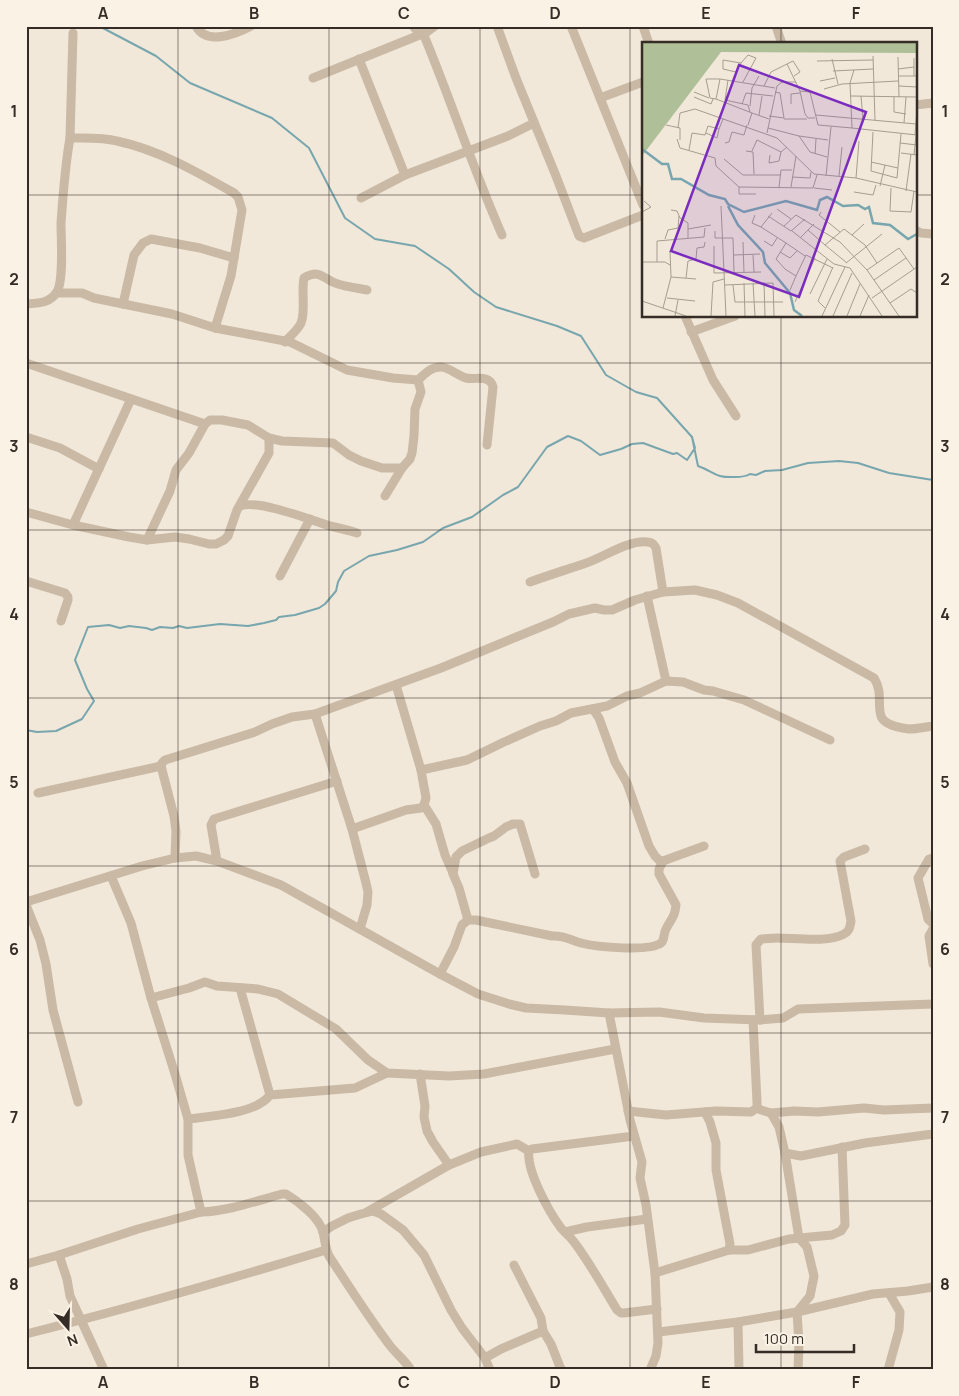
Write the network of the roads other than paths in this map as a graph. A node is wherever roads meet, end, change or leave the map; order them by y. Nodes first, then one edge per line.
1 (196, 26) edge
2 (251, 26) edge
3 (413, 26) edge
4 (435, 26) edge
5 (497, 26) edge
6 (571, 26) edge
7 (644, 26) edge
8 (776, 26) edge
9 (73, 33) dead end
10 (422, 34) junction
11 (648, 42) edge
12 (781, 42) edge
13 (359, 59) junction
14 (312, 78) dead end
15 (642, 82) edge
16 (600, 98) junction
17 (933, 103) edge
18 (916, 105) edge
19 (534, 123) junction
20 (70, 138) junction
21 (468, 151) junction
22 (404, 175) junction
23 (361, 198) dead end
24 (642, 203) edge
25 (642, 215) edge
26 (916, 231) edge
27 (933, 234) edge
28 (502, 236) dead end
29 (234, 258) junction
30 (367, 290) dead end
31 (56, 293) junction
32 (26, 304) edge
33 (123, 304) junction
34 (685, 318) edge
35 (730, 318) edge
36 (215, 328) junction
37 (691, 332) junction
38 (285, 342) junction
39 (26, 362) edge
40 (418, 380) junction
41 (132, 399) junction
42 (736, 416) dead end
43 (205, 424) junction
44 (26, 438) edge
45 (269, 438) junction
46 (487, 446) dead end
47 (402, 468) junction
48 (99, 469) junction
49 (384, 496) dead end
50 (240, 506) junction
51 (26, 512) edge
52 (310, 518) junction
53 (72, 524) junction
54 (357, 533) dead end
55 (146, 540) junction
56 (280, 576) dead end
57 (26, 582) edge
58 (530, 582) dead end
59 (663, 592) junction
60 (647, 596) junction
61 (61, 621) dead end
62 (666, 681) junction
63 (396, 685) junction
64 (593, 709) junction
65 (315, 714) junction
66 (933, 726) edge
67 (830, 740) dead end
68 (161, 766) junction
69 (421, 770) junction
70 (337, 781) junction
71 (38, 793) dead end
72 (424, 804) junction
73 (352, 829) junction
74 (704, 846) dead end
75 (865, 849) dead end
76 (175, 858) junction
77 (933, 858) edge
78 (217, 861) junction
79 (663, 861) junction
80 (453, 874) junction
81 (535, 874) dead end
82 (111, 876) junction
83 (26, 903) edge
84 (468, 920) junction
85 (933, 924) edge
86 (360, 929) junction
87 (933, 929) edge
88 (933, 964) edge
89 (440, 974) junction
90 (240, 988) junction
91 (151, 998) junction
92 (932, 1003) edge
93 (609, 1013) junction
94 (756, 1020) junction
95 (615, 1049) junction
96 (387, 1073) junction
97 (420, 1074) junction
98 (270, 1095) junction
99 (78, 1102) dead end
100 (757, 1108) junction
101 (933, 1108) edge
102 (628, 1111) junction
103 (705, 1112) junction
104 (772, 1113) junction
105 (188, 1119) junction
106 (933, 1134) edge
107 (634, 1136) junction
108 (842, 1147) junction
109 (529, 1151) junction
110 (785, 1153) junction
111 (449, 1165) junction
112 (201, 1212) junction
113 (367, 1212) junction
114 (647, 1219) junction
115 (323, 1232) junction
116 (565, 1232) junction
117 (798, 1238) junction
118 (326, 1250) junction
119 (729, 1250) junction
120 (59, 1255) junction
121 (26, 1264) edge
122 (514, 1265) dead end
123 (655, 1273) junction
124 (933, 1287) edge
125 (889, 1293) junction
126 (657, 1309) junction
127 (797, 1312) junction
128 (81, 1321) junction
129 (738, 1322) junction
130 (543, 1331) junction
131 (659, 1332) junction
132 (26, 1334) edge
133 (485, 1358) junction
134 (104, 1370) edge
135 (411, 1370) edge
136 (490, 1370) edge
137 (562, 1370) edge
138 (650, 1370) edge
139 (739, 1370) edge
140 (798, 1370) edge
141 (888, 1370) edge

1 - 2 street
3 - 10 street
4 - 10 street
5 - 19 street
6 - 16 street
7 - 11 street
8 - 12 street
9 - 20 street
10 - 13 street
10 - 21 street
13 - 14 street
13 - 22 street
15 - 16 street
16 - 24 street
17 - 18 street
19 - 21 street
19 - 25 street
20 - 29 street
20 - 31 street
21 - 22 street
21 - 28 street
22 - 23 street
26 - 27 street
29 - 33 street
29 - 36 street
30 - 38 street
31 - 32 street
31 - 33 street
33 - 36 street
34 - 37 street
35 - 37 street
36 - 38 street
37 - 42 street
38 - 40 street
39 - 41 street
40 - 46 street
40 - 47 street
41 - 43 street
41 - 48 street
43 - 45 street
43 - 55 street
44 - 48 street
45 - 47 street
45 - 50 street
47 - 49 street
48 - 53 street
50 - 52 street
50 - 55 street
51 - 53 street
52 - 54 street
52 - 56 street
53 - 55 street
57 - 61 street
58 - 59 street
59 - 60 street
59 - 66 street
60 - 62 street
60 - 63 street
62 - 64 street
62 - 67 street
63 - 65 street
63 - 69 street
64 - 69 street
64 - 79 street
65 - 68 street
65 - 70 street
68 - 71 street
68 - 76 street
69 - 72 street
70 - 73 street
70 - 78 street
72 - 73 street
72 - 80 street
73 - 86 street
74 - 79 street
75 - 94 street
76 - 78 street
76 - 82 street
77 - 85 street
78 - 86 street
79 - 84 street
80 - 81 street
80 - 84 street
82 - 83 street
82 - 91 street
83 - 99 street
84 - 89 street
86 - 89 street
87 - 88 street
89 - 93 street
90 - 91 street
90 - 96 street
90 - 98 street
91 - 105 street
92 - 94 street
93 - 94 street
93 - 95 street
94 - 100 street
95 - 97 street
95 - 102 street
96 - 97 street
96 - 98 street
97 - 111 street
98 - 105 street
100 - 103 street
100 - 104 street
101 - 104 street
102 - 103 street
102 - 107 street
103 - 119 street
104 - 110 street
105 - 112 street
106 - 108 street
107 - 109 street
107 - 114 street
108 - 110 street
108 - 117 street
109 - 111 street
109 - 116 street
110 - 117 street
111 - 113 street
112 - 115 street
112 - 120 street
113 - 115 street
113 - 133 street
114 - 116 street
114 - 123 street
115 - 118 street
116 - 126 street
117 - 119 street
117 - 127 street
118 - 128 street
118 - 135 street
119 - 123 street
120 - 121 street
120 - 128 street
122 - 130 street
123 - 126 street
124 - 125 street
125 - 127 street
125 - 141 street
126 - 131 street
127 - 129 street
127 - 140 street
128 - 132 street
128 - 134 street
129 - 131 street
129 - 139 street
130 - 133 street
130 - 137 street
131 - 138 street
133 - 136 street

